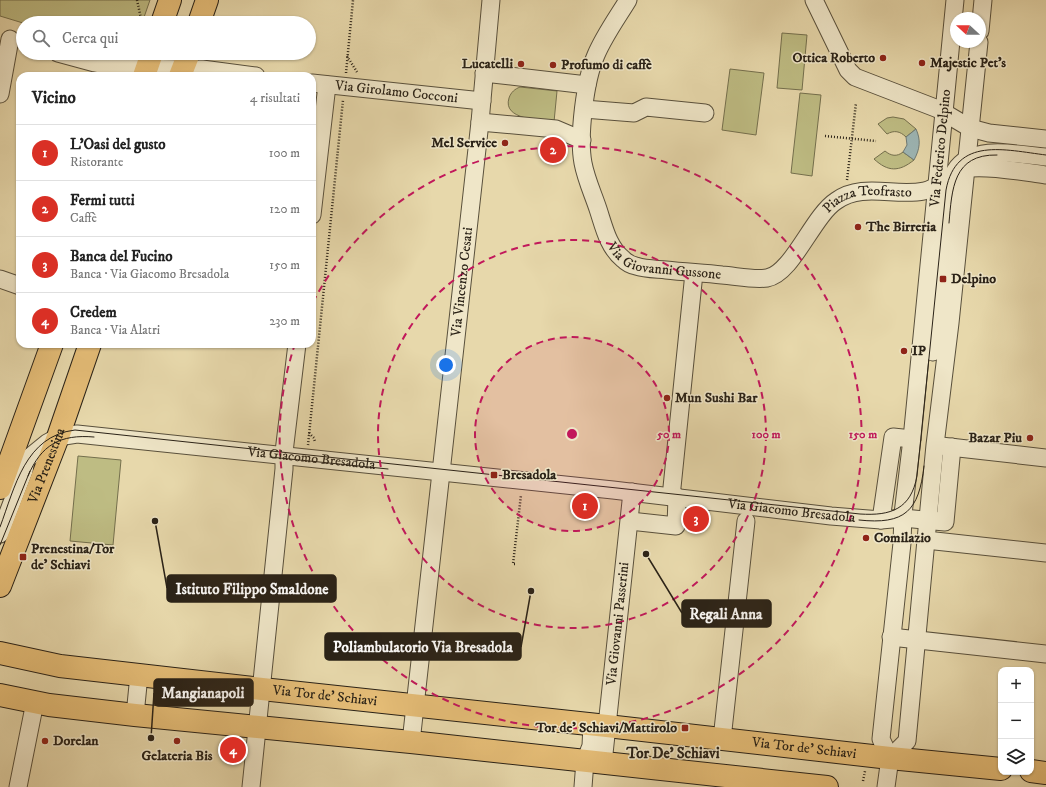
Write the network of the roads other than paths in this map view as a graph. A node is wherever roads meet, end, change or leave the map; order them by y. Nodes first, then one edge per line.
1 (170, 0) edge
2 (207, 0) edge
3 (491, 0) edge
4 (628, 0) edge
5 (814, 0) edge
6 (955, 0) edge
7 (983, 0) edge
8 (982, 12) edge
9 (164, 16) edge
10 (201, 16) edge
11 (11, 39) edge
12 (978, 48) edge
13 (85, 60) edge
14 (148, 66) edge
15 (184, 66) edge
16 (227, 72) edge
17 (484, 73) junction
18 (320, 84) edge
19 (587, 85) junction
20 (0, 94) edge
21 (482, 101) junction
22 (584, 109) junction
23 (945, 112) junction
24 (705, 113) dead end
25 (480, 122) junction
26 (970, 128) junction
27 (1046, 139) edge
28 (582, 140) junction
29 (316, 150) edge
30 (1046, 158) edge
31 (962, 168) junction
32 (1046, 175) edge
33 (938, 185) junction
34 (809, 233) joint
35 (694, 273) junction
36 (0, 279) edge
37 (16, 285) edge
38 (51, 348) edge
39 (89, 348) edge
40 (297, 348) edge
41 (58, 438) junction
42 (923, 442) junction
43 (952, 447) junction
44 (284, 455) junction
45 (27, 458) junction
46 (1046, 458) edge
47 (441, 472) junction
48 (2, 483) edge
49 (632, 492) junction
50 (674, 497) junction
51 (903, 518) junction
52 (881, 520) junction
53 (630, 521) junction
54 (928, 521) junction
55 (746, 522) dead end
56 (0, 534) edge
57 (926, 540) junction
58 (1046, 553) edge
59 (0, 586) edge
60 (891, 637) junction
61 (917, 640) junction
62 (0, 653) edge
63 (1046, 654) edge
64 (139, 675) junction
65 (262, 689) junction
66 (0, 694) edge
67 (35, 702) junction
68 (415, 706) junction
69 (135, 715) junction
70 (600, 725) junction
71 (258, 727) junction
72 (722, 739) junction
73 (411, 742) junction
74 (890, 758) junction
75 (594, 762) junction
76 (998, 769) edge
77 (1034, 772) edge
78 (1046, 773) edge
79 (18, 787) edge
80 (251, 787) edge
81 (583, 787) edge
82 (827, 787) edge
83 (886, 787) edge

1 - 9 main road
2 - 10 main road
3 - 17 street, Via Vincenzo Cesati
4 - 19 street, Via Giovanni Gussone
5 - 23 street
6 - 23 street, Via Federico Delpino
7 - 8 street
11 - 20 street
12 - 26 street, Via Federico Delpino
13 - 14 street
14 - 15 street
15 - 16 street
17 - 19 street
17 - 21 street, Via Vincenzo Cesati
18 - 21 street, Via Girolamo Cocconi
18 - 29 street
19 - 22 street, Via Giovanni Gussone
21 - 25 street, Via Vincenzo Cesati
22 - 24 street
22 - 28 street, Via Giovanni Gussone
23 - 26 street
23 - 33 street, Via Federico Delpino
25 - 28 street
25 - 47 street, Via Vincenzo Cesati
26 - 27 street
26 - 31 street, Via Federico Delpino
28 - 35 street, Via Giovanni Gussone
30 - 31 street, Piazza Teofrasto
31 - 32 street
31 - 33 street, Piazza Teofrasto
31 - 42 street, Via Federico Delpino
33 - 34 street, Piazza Teofrasto
33 - 42 street, Via Federico Delpino
34 - 35 street, Via Giovanni Gussone
35 - 50 street
36 - 37 street
38 - 48 main road
39 - 41 main road, Via Prenestina
40 - 44 street
41 - 44 street, Via Giacomo Bresadola
41 - 45 street, Via Giacomo Bresadola
41 - 59 main road, Via Prenestina
42 - 43 street
42 - 51 street
42 - 52 street
42 - 54 street
43 - 46 street
43 - 54 street, Via Giacomo Bresadola
44 - 47 street, Via Giacomo Bresadola
44 - 65 street
45 - 48 street, Via Giacomo Bresadola
45 - 56 street
47 - 49 street, Via Giacomo Bresadola
47 - 68 street, Via Vincenzo Cesati
49 - 50 street, Via Giacomo Bresadola
49 - 53 street, Via Giovanni Passerini
50 - 52 street, Via Giacomo Bresadola
50 - 53 street
51 - 52 street, Via Giacomo Bresadola
51 - 54 street, Via Giacomo Bresadola
51 - 60 street
53 - 70 street, Via Giovanni Passerini
54 - 57 street
55 - 72 street
57 - 58 street
57 - 61 street
60 - 61 street
60 - 74 street
61 - 63 street
61 - 74 street
62 - 64 main road, Via Tor de' Schiavi
64 - 65 main road, Via Tor de' Schiavi
64 - 69 street
65 - 68 main road, Via Tor de' Schiavi
65 - 71 street
66 - 67 main road
67 - 69 main road
67 - 79 street
68 - 70 main road, Via Tor de' Schiavi
68 - 73 street
69 - 71 main road
70 - 72 main road, Via Tor de' Schiavi
70 - 75 street
71 - 73 main road
71 - 80 street
72 - 74 main road, Via Tor de' Schiavi
73 - 75 main road
74 - 76 main road, Via Tor de' Schiavi
74 - 83 street
75 - 81 street
75 - 82 main road
77 - 78 main road

